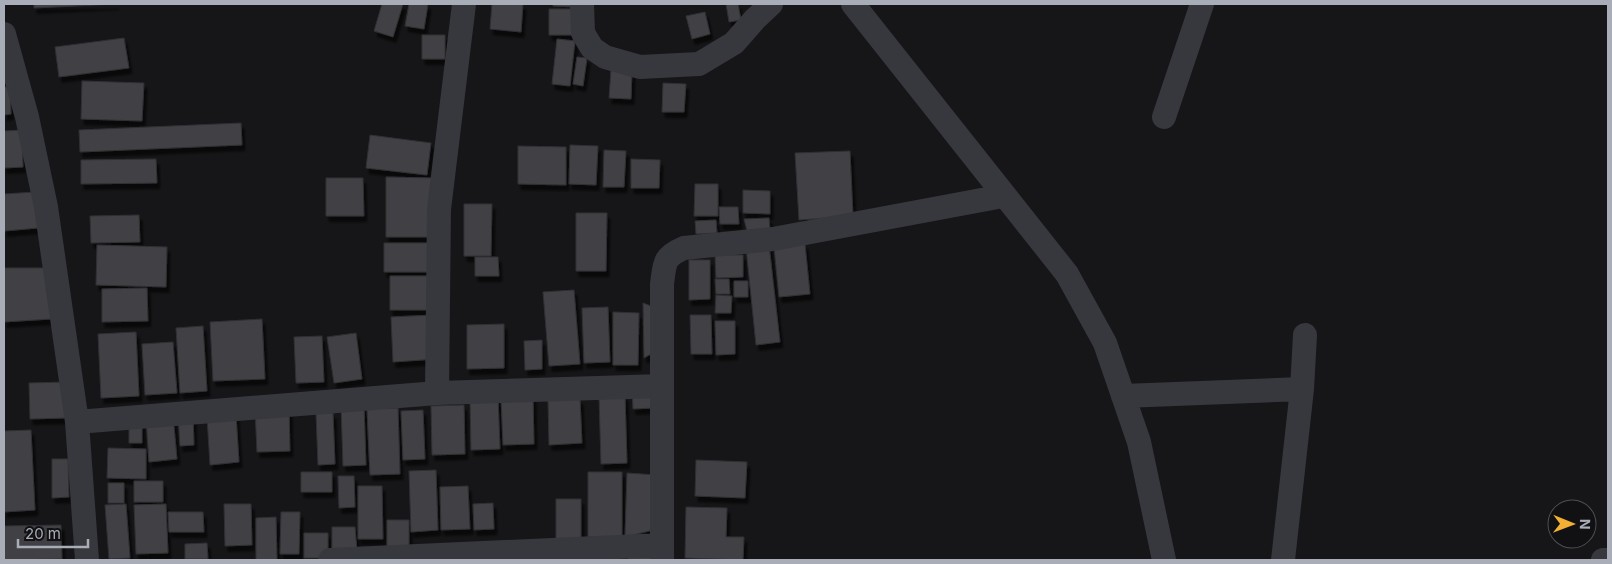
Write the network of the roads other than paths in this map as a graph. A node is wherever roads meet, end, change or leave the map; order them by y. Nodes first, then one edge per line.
1 (464, 4) edge
2 (582, 4) edge
3 (770, 4) edge
4 (853, 4) edge
5 (1202, 4) edge
6 (4, 34) edge
7 (1164, 117) dead end
8 (1003, 196) junction
9 (1304, 335) dead end
10 (662, 386) junction
11 (1302, 389) junction
12 (437, 393) junction
13 (1123, 396) junction
14 (76, 422) junction
15 (662, 552) edge
16 (87, 560) edge
17 (330, 560) edge
18 (1164, 560) edge
19 (1283, 560) edge
20 (1603, 560) edge
21 (1608, 560) edge

1 - 12 street
2 - 3 street
4 - 8 street
5 - 7 street
6 - 14 street
8 - 10 street
8 - 13 street
9 - 11 street
10 - 12 street
10 - 15 street
11 - 13 street
11 - 19 street
12 - 14 street
13 - 18 street
14 - 16 street
15 - 17 street
20 - 21 street

